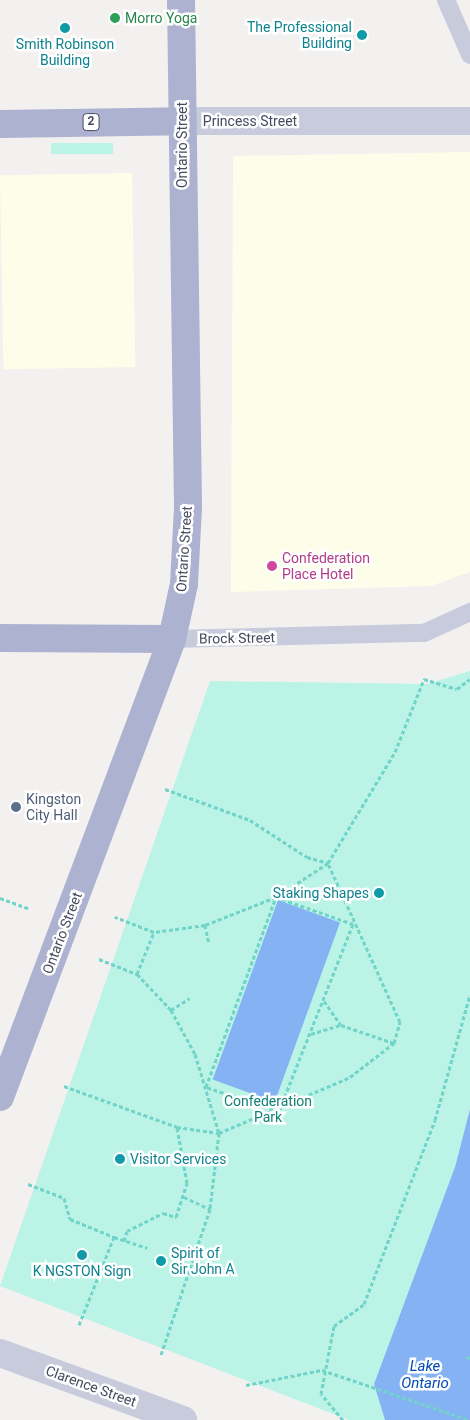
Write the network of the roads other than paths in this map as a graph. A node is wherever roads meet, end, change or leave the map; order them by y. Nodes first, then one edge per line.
1 (180, 0) edge
2 (446, 0) edge
3 (470, 55) edge
4 (182, 121) junction
5 (470, 121) edge
6 (0, 124) edge
7 (470, 612) edge
8 (0, 638) edge
9 (172, 639) junction
10 (0, 1097) edge
11 (0, 1353) edge
12 (183, 1420) edge

1 - 4 main road, Ontario Street
2 - 3 lane
4 - 5 street, Princess Street
4 - 6 main road, Princess Street / 2
4 - 9 main road, Ontario Street
7 - 9 lane, Brock Street
8 - 9 main road, Brock Street
9 - 10 main road, Ontario Street
11 - 12 street, Clarence Street

